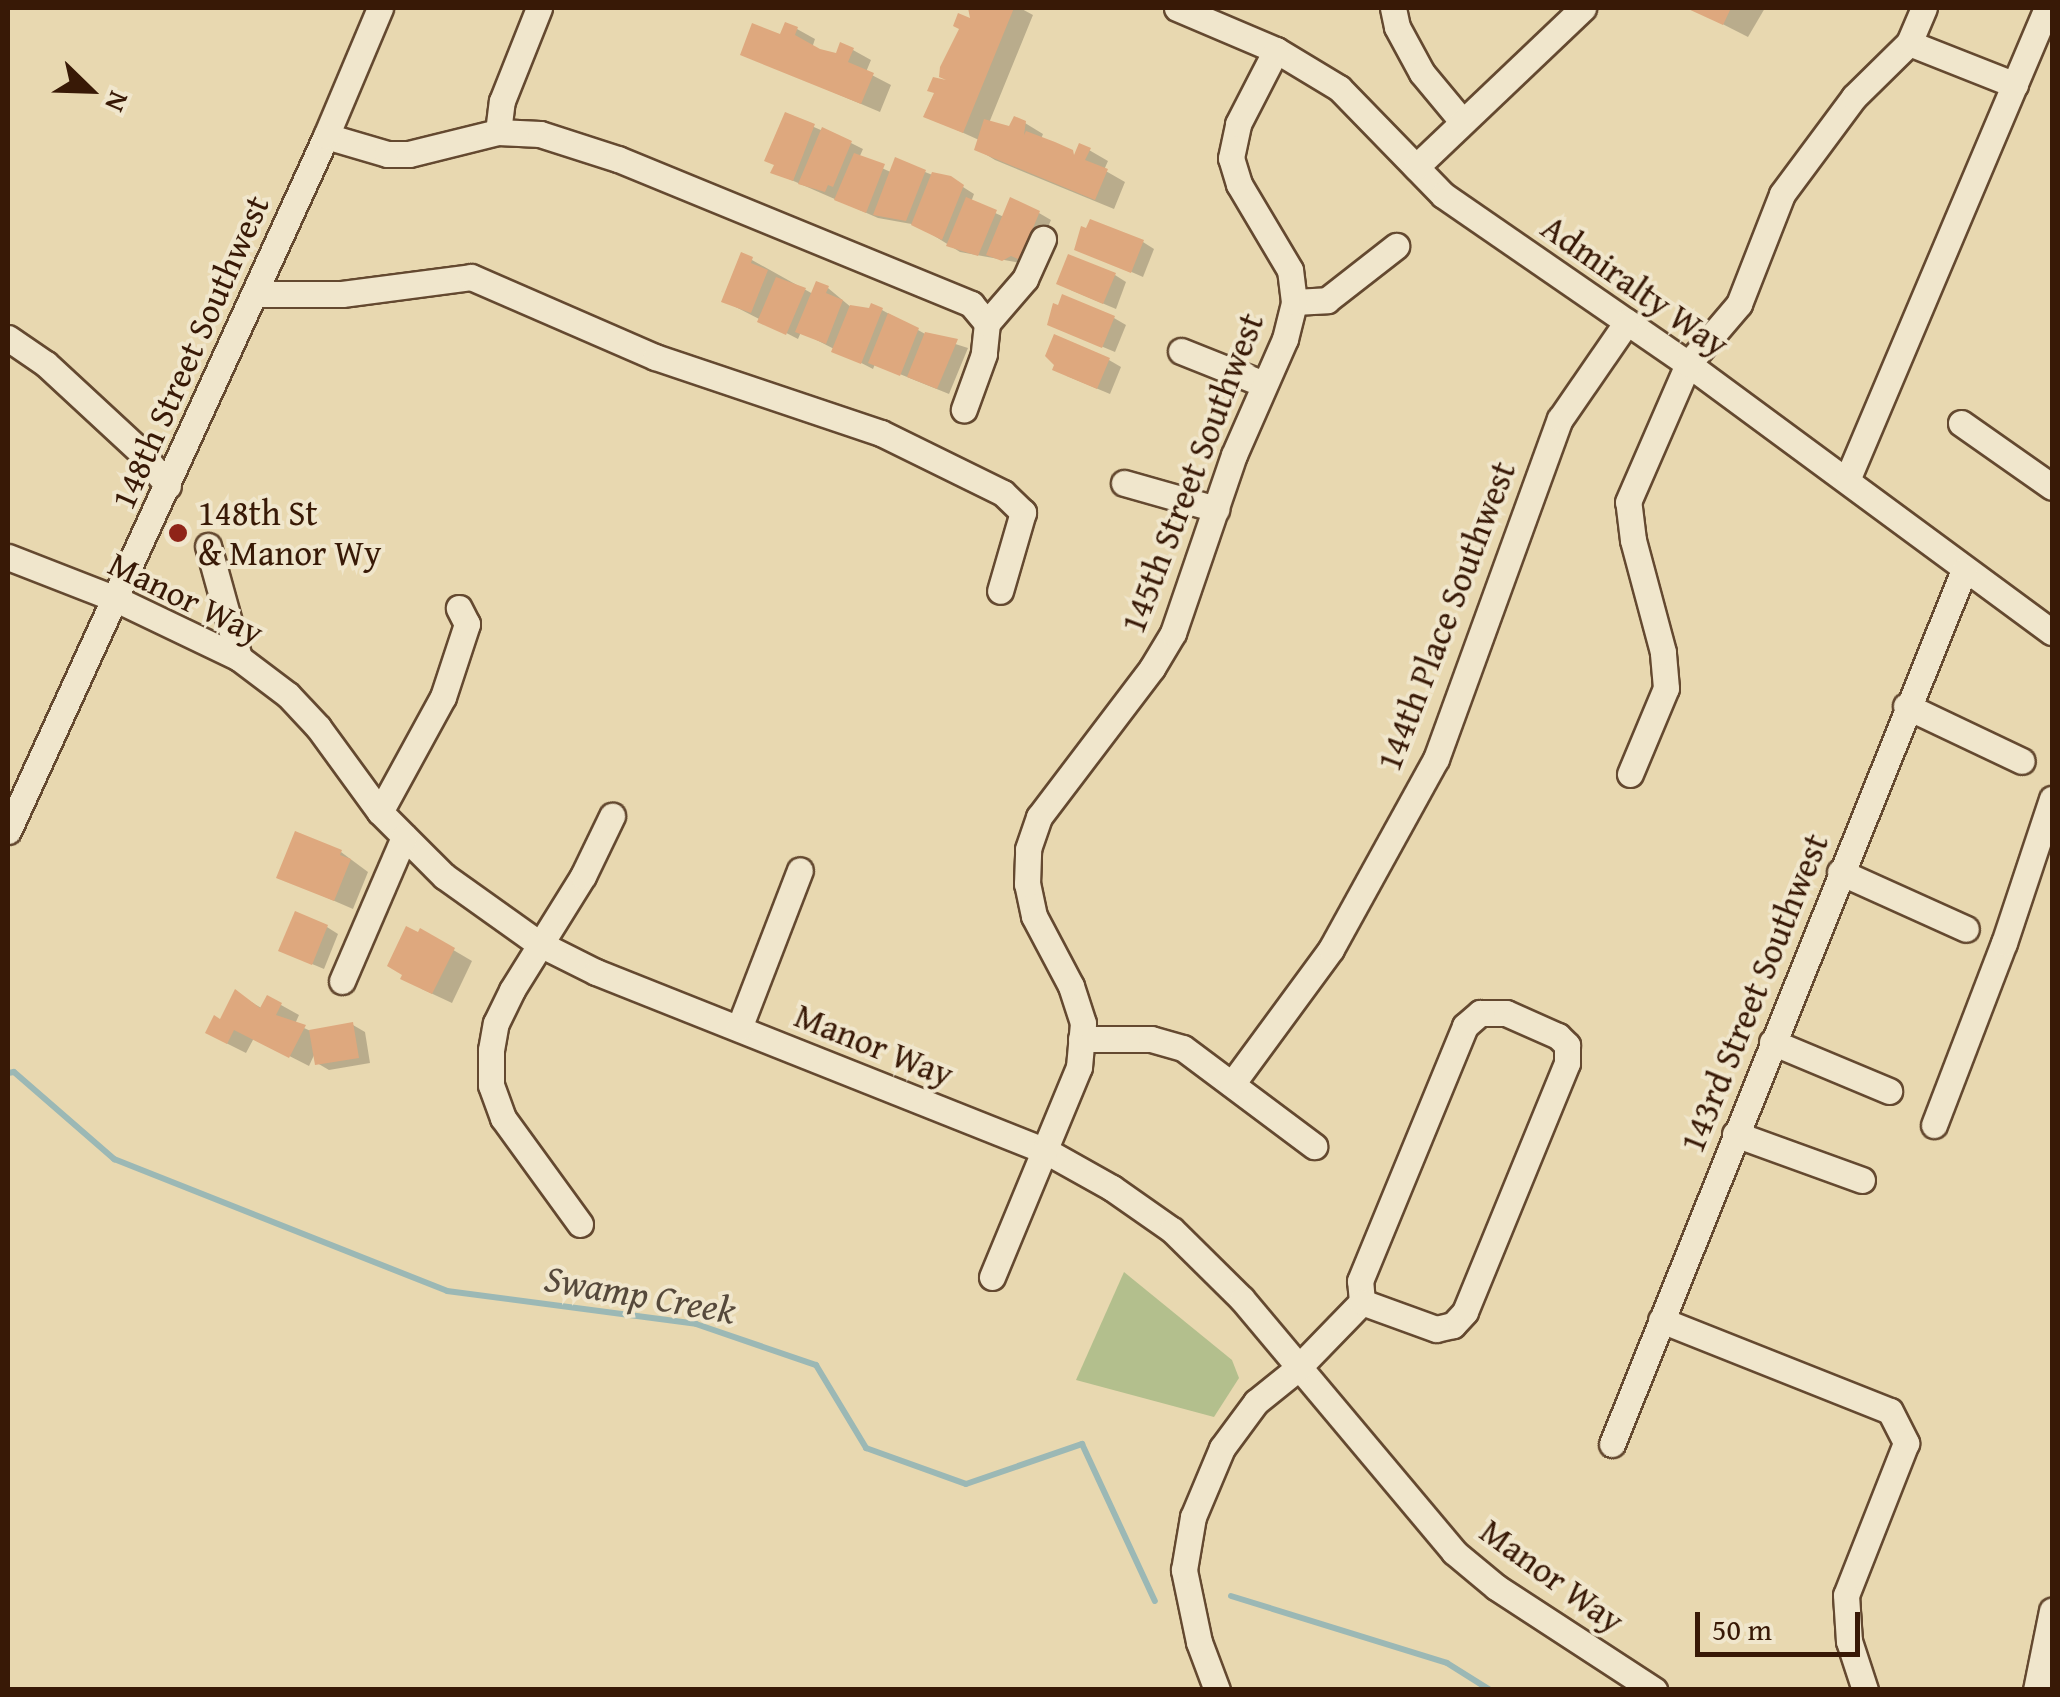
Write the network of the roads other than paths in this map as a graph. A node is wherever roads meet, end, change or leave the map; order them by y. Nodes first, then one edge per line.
1 (380, 8) edge
2 (539, 8) edge
3 (1176, 8) edge
4 (1393, 8) edge
5 (1583, 8) edge
6 (1924, 8) edge
7 (2047, 8) edge
8 (1909, 43) junction
9 (1276, 50) junction
10 (2015, 85) junction
11 (1462, 121) junction
12 (498, 132) junction
13 (326, 136) junction
14 (1416, 167) junction
15 (1043, 239) dead end
16 (1396, 246) dead end
17 (254, 294) junction
18 (1294, 302) junction
19 (1627, 322) junction
20 (987, 323) junction
21 (8, 338) edge
22 (1181, 351) dead end
23 (1688, 364) junction
24 (1264, 384) junction
25 (964, 408) dead end
26 (1961, 422) dead end
27 (1847, 480) junction
28 (1124, 483) dead end
29 (168, 486) junction
30 (2052, 487) edge
31 (1216, 509) junction
32 (208, 546) dead end
33 (8, 557) edge
34 (1964, 570) junction
35 (1000, 591) dead end
36 (116, 598) junction
37 (459, 608) dead end
38 (2052, 632) edge
39 (239, 658) junction
40 (1906, 706) junction
41 (2022, 761) dead end
42 (1630, 774) dead end
43 (2052, 799) edge
44 (380, 812) junction
45 (612, 816) dead end
46 (8, 828) edge
47 (404, 836) junction
48 (800, 870) dead end
49 (1840, 872) junction
50 (1966, 928) dead end
51 (538, 943) junction
52 (342, 981) dead end
53 (739, 1028) junction
54 (1081, 1039) junction
55 (1772, 1042) junction
56 (1232, 1084) junction
57 (1889, 1091) dead end
58 (1934, 1125) dead end
59 (1735, 1134) junction
60 (1314, 1146) dead end
61 (1046, 1151) junction
62 (1862, 1180) dead end
63 (580, 1224) dead end
64 (992, 1277) dead end
65 (1362, 1302) junction
66 (1661, 1320) junction
67 (1297, 1369) junction
68 (1612, 1444) dead end
69 (2052, 1611) edge
70 (1216, 1690) edge
71 (1654, 1690) edge
72 (1865, 1690) edge
73 (2036, 1690) edge

1 - 13 street, 148th Street Southwest
2 - 12 street
3 - 9 street, Admiralty Way
4 - 11 street
5 - 11 street
6 - 8 street
7 - 10 street
8 - 10 street
8 - 23 street
9 - 14 street, Admiralty Way
9 - 18 street, 145th Street Southwest
10 - 27 street
11 - 14 street
12 - 13 street
12 - 20 street
13 - 17 street, 148th Street Southwest
14 - 19 street, Admiralty Way
15 - 20 street
16 - 18 street, 145th Street Southwest
17 - 29 street, 148th Street Southwest
17 - 35 street
18 - 24 street, 145th Street Southwest
19 - 23 street, Admiralty Way
19 - 56 street, 144th Place Southwest
20 - 25 street
21 - 29 street
22 - 24 street
23 - 27 street, Admiralty Way
23 - 42 street
24 - 31 street, 145th Street Southwest
26 - 30 street
27 - 34 street, Admiralty Way
28 - 31 street
29 - 36 street, 148th Street Southwest
31 - 54 street, 145th Street Southwest
32 - 39 street
33 - 36 street, Manor Way
34 - 38 street, Admiralty Way
34 - 40 street, 143rd Street Southwest
36 - 39 street, Manor Way
36 - 46 street, 148th Street Southwest
37 - 44 street
39 - 44 street, Manor Way
40 - 41 street
40 - 49 street, 143rd Street Southwest
43 - 58 street
44 - 47 street, Manor Way
45 - 51 street
47 - 51 street, Manor Way
47 - 52 street
48 - 53 street
49 - 50 street
49 - 55 street, 143rd Street Southwest
51 - 53 street, Manor Way
51 - 63 street
53 - 61 street, Manor Way
54 - 56 street
54 - 61 street, 145th Street Southwest
55 - 57 street
55 - 59 street, 143rd Street Southwest
56 - 60 street
59 - 62 street
59 - 66 street, 143rd Street Southwest
61 - 64 street
61 - 67 street, Manor Way
65 - 65 street
65 - 67 street
66 - 68 street, 143rd Street Southwest
66 - 72 street
67 - 70 street
67 - 71 street, Manor Way
69 - 73 street

